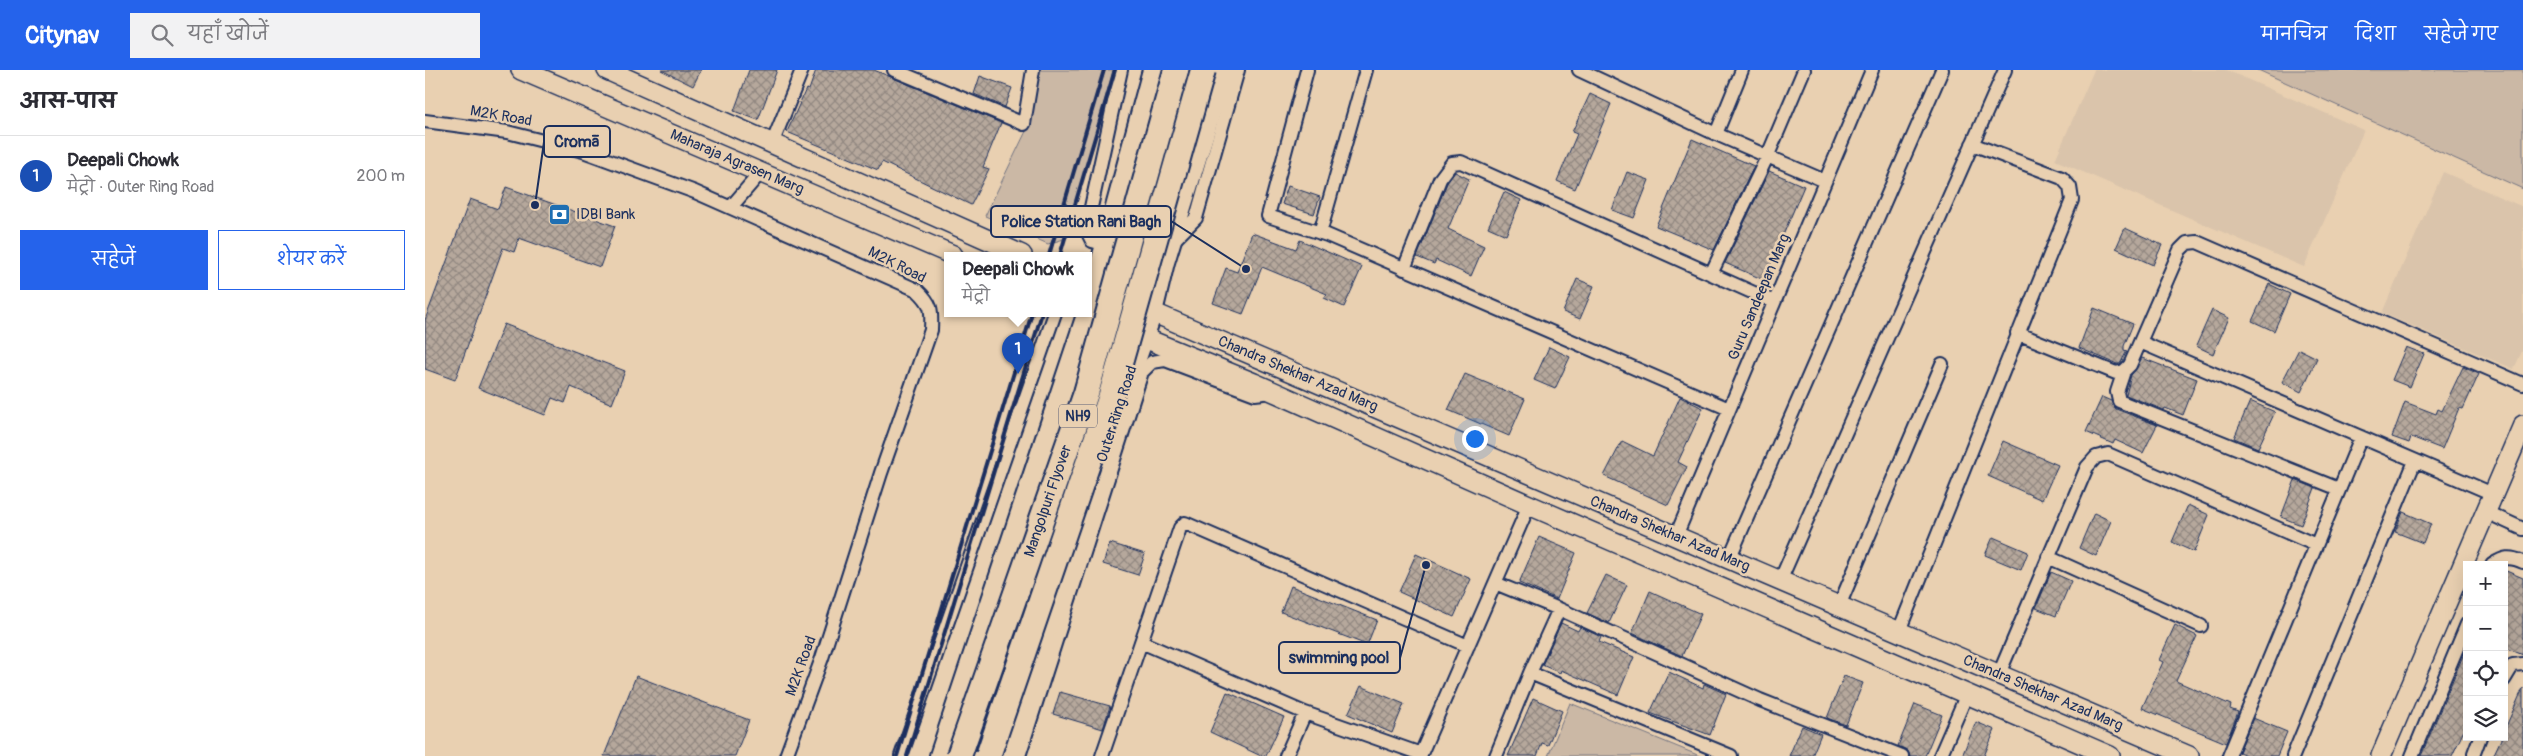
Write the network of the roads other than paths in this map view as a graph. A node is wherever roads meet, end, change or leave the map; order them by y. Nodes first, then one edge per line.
1 (521, 70) edge
2 (607, 70) edge
3 (802, 70) edge
4 (893, 70) edge
5 (1033, 70) edge
6 (1121, 70) edge
7 (1153, 70) edge
8 (1176, 70) edge
9 (1203, 70) edge
10 (1223, 70) edge
11 (1238, 70) edge
12 (1307, 70) edge
13 (1366, 70) edge
14 (1579, 70) edge
15 (1742, 70) edge
16 (1804, 70) edge
17 (1872, 70) edge
18 (1942, 70) edge
19 (2005, 70) edge
20 (923, 76) edge
21 (425, 121) edge
22 (1716, 134) junction
23 (772, 144) junction
24 (1972, 144) junction
25 (1133, 150) junction
26 (1768, 155) junction
27 (1193, 167) junction
28 (761, 172) junction
29 (1825, 181) junction
30 (731, 207) junction
31 (923, 211) junction
32 (1320, 233) junction
33 (912, 238) junction
34 (1107, 245) junction
35 (1169, 245) junction
36 (946, 252) edge
37 (1015, 252) edge
38 (1404, 268) junction
39 (1711, 274) junction
40 (1092, 288) edge
41 (1774, 302) junction
42 (1151, 312) junction
43 (1054, 317) edge
44 (1084, 317) edge
45 (2017, 334) junction
46 (1142, 337) junction
47 (2140, 342) junction
48 (1262, 359) junction
49 (1942, 364) dead end
50 (2124, 371) junction
51 (1249, 381) junction
52 (2523, 384) edge
53 (1274, 392) junction
54 (1729, 408) junction
55 (2523, 426) edge
56 (2361, 437) junction
57 (2415, 461) junction
58 (2339, 489) junction
59 (2493, 494) junction
60 (1529, 505) junction
61 (2486, 512) junction
62 (2523, 528) edge
63 (1676, 536) junction
64 (2316, 545) junction
65 (2048, 557) junction
66 (1729, 559) junction
67 (2498, 561) edge
68 (2523, 562) edge
69 (1780, 581) junction
70 (1495, 583) junction
71 (991, 606) junction
72 (1839, 606) junction
73 (1559, 609) junction
74 (1048, 625) junction
75 (2201, 626) dead end
76 (1899, 631) junction
77 (2463, 634) edge
78 (1141, 642) junction
79 (1468, 646) junction
80 (2523, 664) edge
81 (1980, 666) junction
82 (1530, 673) junction
83 (2508, 673) edge
84 (1999, 674) junction
85 (1967, 694) junction
86 (1986, 702) junction
87 (1305, 713) junction
88 (2478, 741) edge
89 (2474, 753) dead end
90 (1420, 755) edge
91 (785, 756) edge
92 (901, 756) edge
93 (940, 756) edge
94 (959, 756) edge
95 (988, 756) edge
96 (1004, 756) edge
97 (1019, 756) edge
98 (1102, 756) edge
99 (1286, 756) edge
100 (1496, 756) edge
101 (1731, 756) edge
102 (1902, 756) edge
103 (1941, 756) edge
104 (2110, 756) edge
105 (2189, 756) edge
106 (2229, 756) edge
107 (2293, 756) edge
108 (2381, 756) edge
109 (2412, 756) edge

1 - 28 street, Maharaja Agrasen Marg
2 - 23 street, Maharaja Agrasen Marg
3 - 23 street
4 - 20 street
5 - 20 street
6 - 34 street
7 - 25 main road
8 - 94 highway, Mangolpuri Flyover / NH9, bridge
9 - 95 highway, Mangolpuri Flyover / NH9, bridge
10 - 27 main road, Outer Ring Road
11 - 35 street
12 - 32 street
13 - 32 street
14 - 22 street
15 - 22 street
16 - 26 street
17 - 29 street, Guru Sandeepan Marg
18 - 66 street
19 - 24 street
21 - 30 street, M2K Road
22 - 26 street
23 - 31 street, Maharaja Agrasen Marg
24 - 45 street
24 - 69 street
25 - 27 main road
25 - 34 main road
26 - 29 street
26 - 39 street
27 - 35 main road, Outer Ring Road
28 - 30 street
28 - 33 street, Maharaja Agrasen Marg
29 - 41 street, Guru Sandeepan Marg
30 - 91 street, M2K Road
31 - 33 street
31 - 37 street, Maharaja Agrasen Marg
32 - 38 street
33 - 36 street, Maharaja Agrasen Marg
34 - 40 main road
35 - 42 main road, Outer Ring Road
38 - 39 street
38 - 54 street
39 - 41 street
41 - 54 street, Guru Sandeepan Marg
42 - 46 main road, Outer Ring Road
42 - 48 street, Chandra Shekhar Azad Marg
43 - 92 street
44 - 71 main road
45 - 50 street
45 - 76 street
46 - 51 street, Chandra Shekhar Azad Marg
46 - 74 main road, Outer Ring Road
47 - 50 street
47 - 52 street
47 - 56 street
48 - 51 street
48 - 63 street, Chandra Shekhar Azad Marg
49 - 72 street
50 - 58 street
51 - 53 street, Chandra Shekhar Azad Marg
53 - 60 street, Chandra Shekhar Azad Marg
53 - 97 street
54 - 63 street, Guru Sandeepan Marg
55 - 59 street
56 - 57 street
56 - 58 street
57 - 59 street
57 - 107 street
58 - 64 street
59 - 61 street
60 - 70 street
60 - 85 street, Chandra Shekhar Azad Marg
61 - 62 street
61 - 108 street
63 - 66 street, Chandra Shekhar Azad Marg
64 - 65 street
64 - 106 street
65 - 75 street
65 - 84 street
66 - 69 street, Chandra Shekhar Azad Marg
67 - 68 street
69 - 72 street, Chandra Shekhar Azad Marg
70 - 73 street
70 - 79 street
71 - 74 main road
71 - 93 main road
72 - 76 street, Chandra Shekhar Azad Marg
73 - 82 street
73 - 102 street
74 - 96 main road, Outer Ring Road
76 - 81 street, Chandra Shekhar Azad Marg
77 - 109 street
78 - 79 street
78 - 87 street
78 - 98 street
79 - 90 street
80 - 83 street
81 - 84 street, Chandra Shekhar Azad Marg
81 - 85 street
82 - 100 street
82 - 101 street
84 - 86 street
84 - 105 street, Chandra Shekhar Azad Marg
85 - 86 street, Chandra Shekhar Azad Marg
85 - 103 street
86 - 104 street, Chandra Shekhar Azad Marg
87 - 90 street
87 - 99 street
88 - 89 street

